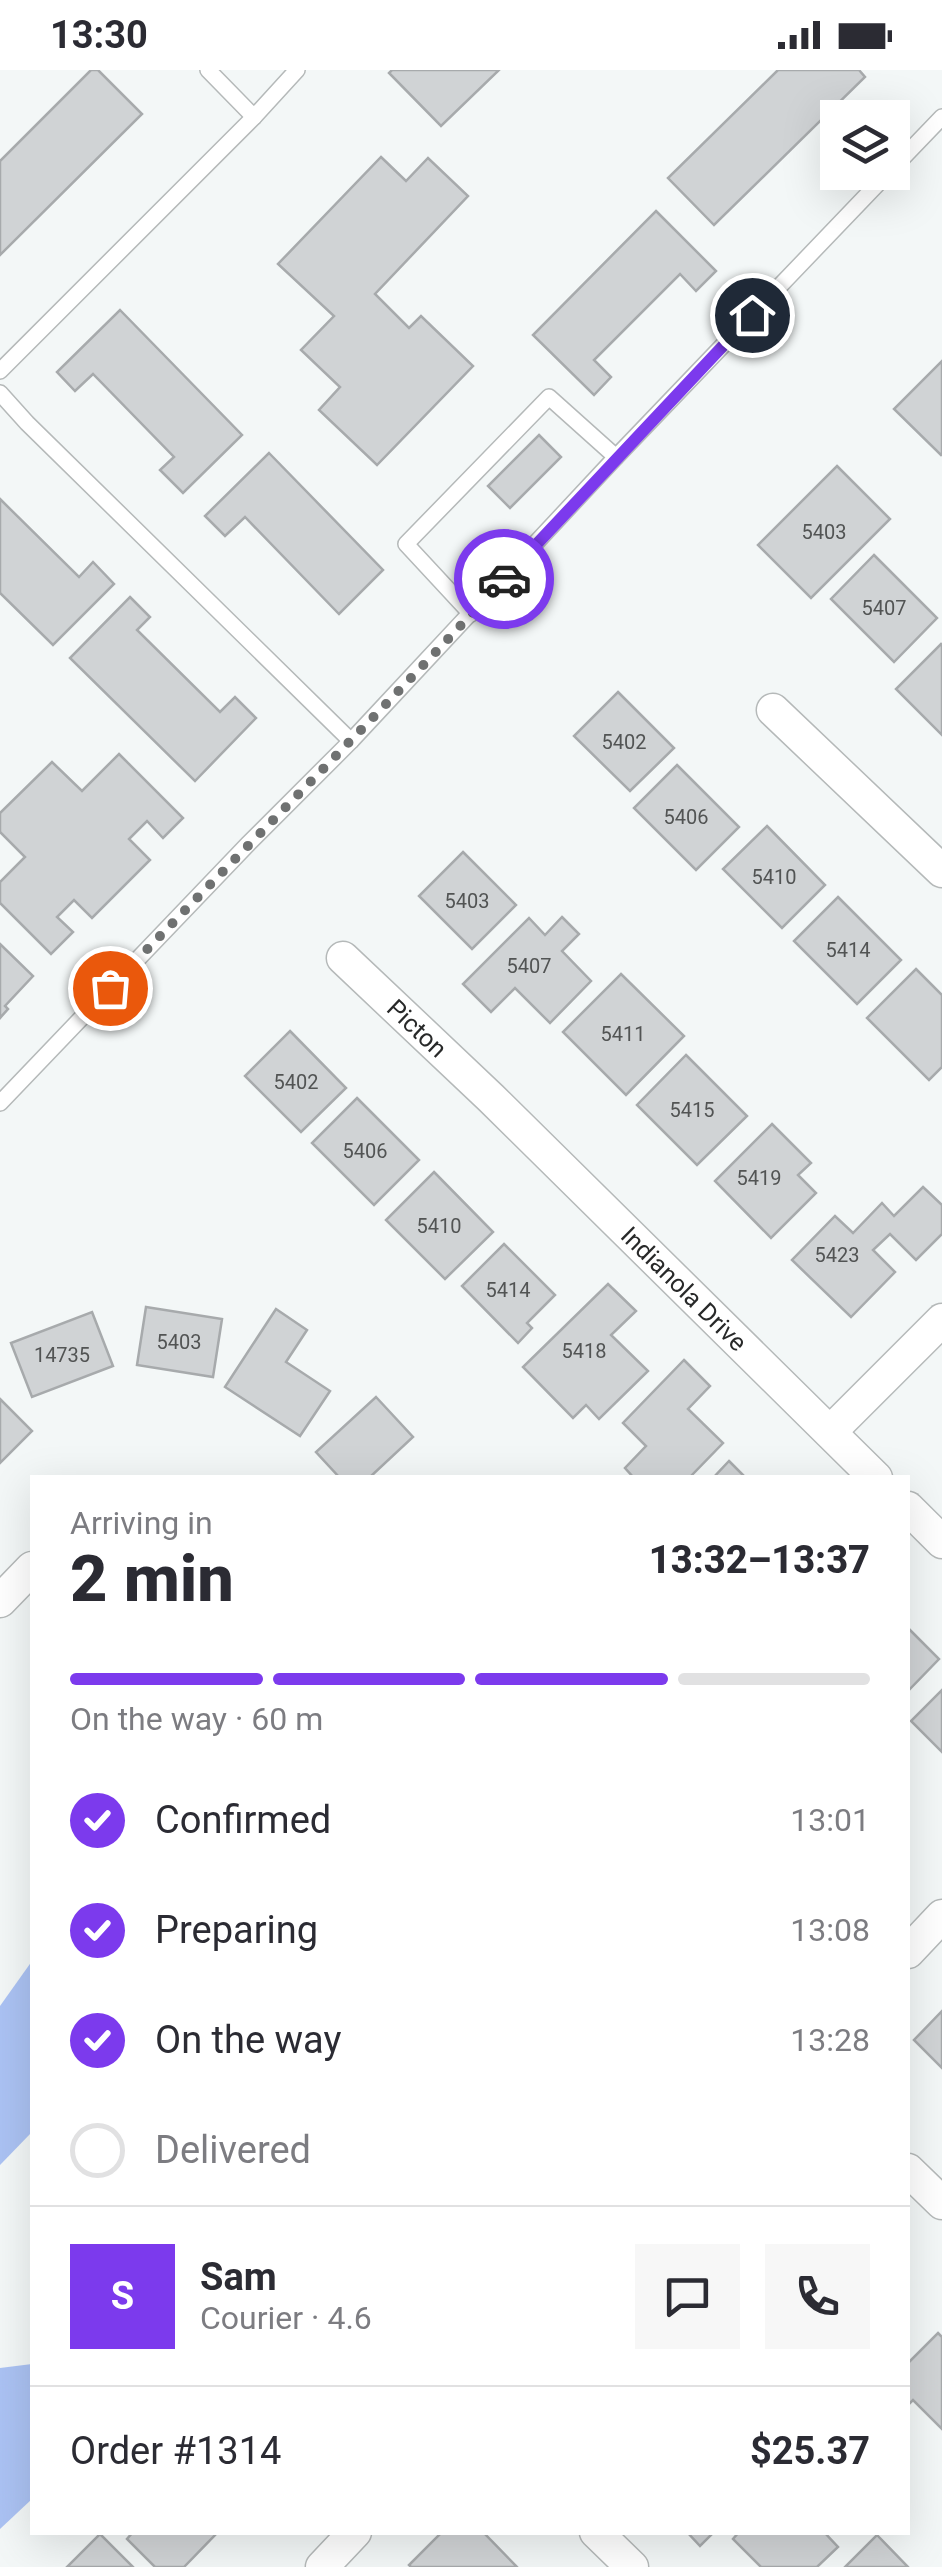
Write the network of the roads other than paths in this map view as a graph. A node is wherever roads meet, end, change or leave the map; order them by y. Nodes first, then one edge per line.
1 (208, 70) edge
2 (297, 70) edge
3 (254, 117) junction
4 (942, 117) edge
5 (910, 150) edge
6 (872, 190) edge
7 (0, 370) edge
8 (0, 393) edge
9 (616, 458) junction
10 (471, 614) junction
11 (773, 710) dead end
12 (351, 740) junction
13 (942, 871) edge
14 (344, 958) dead end
15 (491, 1098) joint
16 (0, 1103) edge
17 (942, 1320) edge
18 (830, 1432) junction
19 (873, 1475) edge
20 (910, 1510) edge
21 (942, 1542) edge
22 (30, 1570) edge
23 (0, 1601) edge
24 (942, 1916) edge
25 (910, 1950) edge
26 (910, 2172) edge
27 (942, 2204) edge
28 (352, 2535) edge
29 (599, 2535) edge
30 (322, 2567) edge
31 (632, 2567) edge

1 - 3 lane
2 - 3 lane
3 - 7 lane
4 - 5 lane
6 - 9 lane
8 - 12 lane
9 - 10 lane
9 - 10 lane
10 - 12 lane
11 - 13 street
12 - 16 lane
14 - 15 street, Picton
15 - 18 street, Indianola Drive
17 - 18 street
18 - 19 street, Indianola Drive
20 - 21 street
22 - 23 street
24 - 25 street
26 - 27 street
28 - 30 street
29 - 31 street

